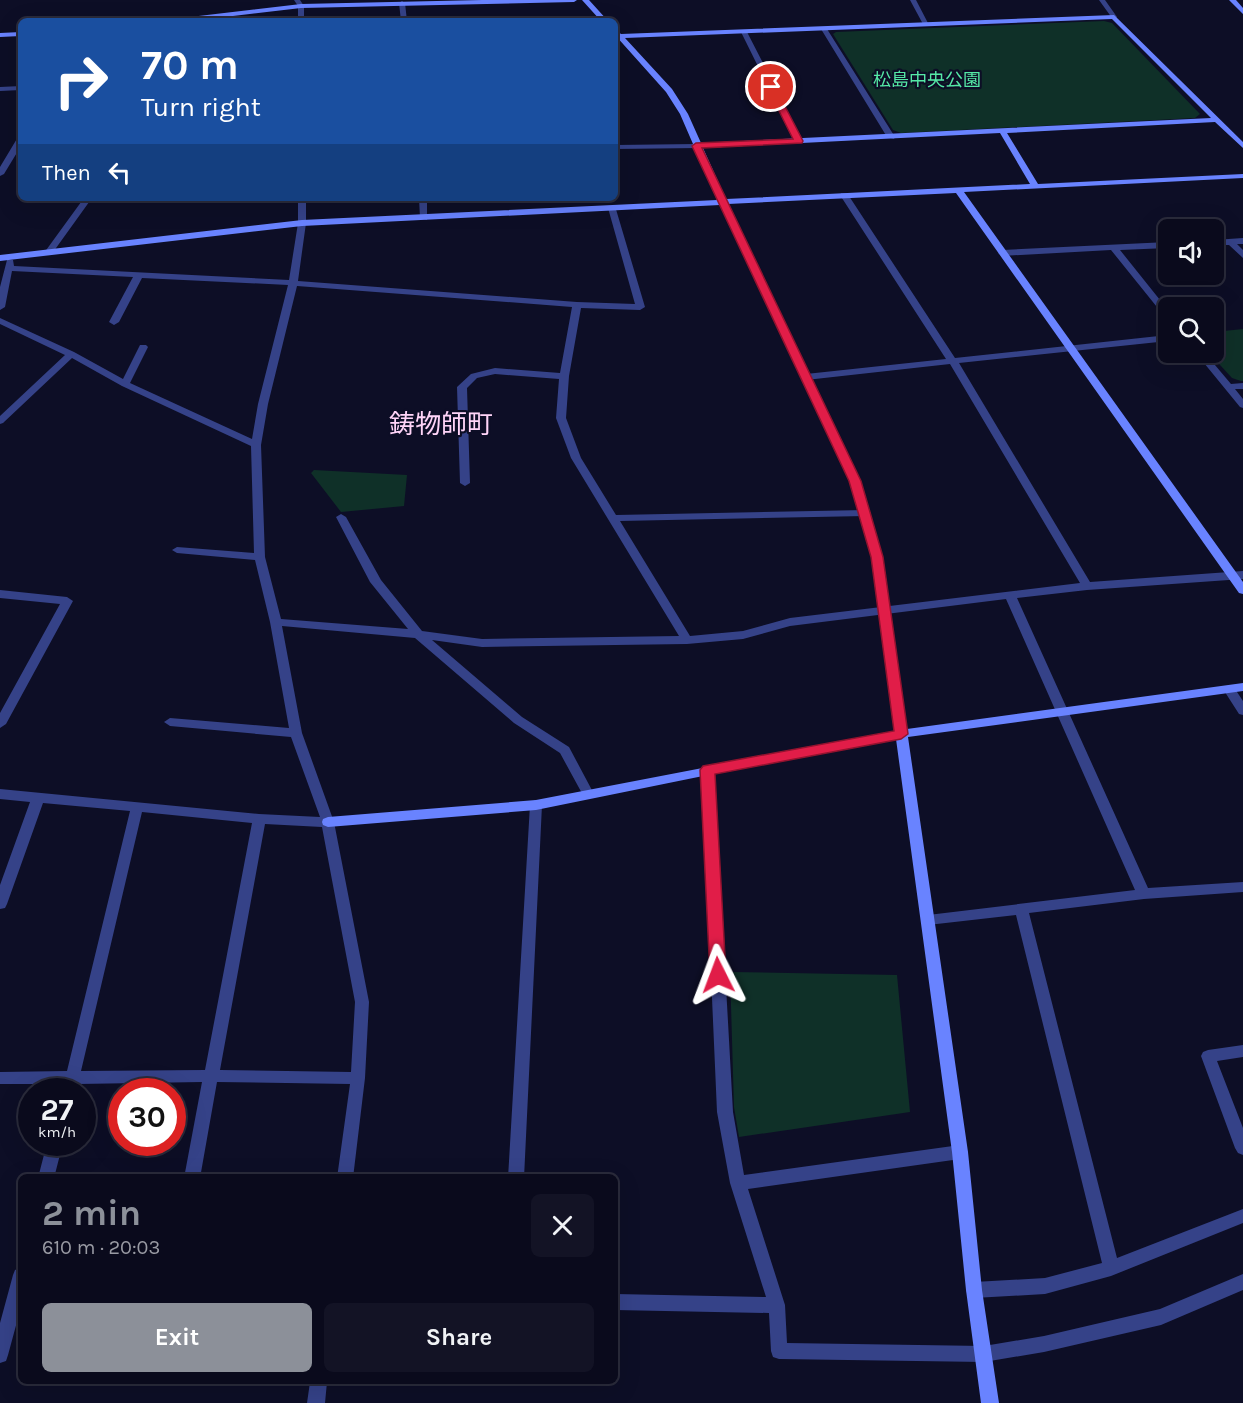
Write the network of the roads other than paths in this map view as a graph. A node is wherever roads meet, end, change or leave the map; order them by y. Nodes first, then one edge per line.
1 (574, 0) edge
2 (585, 0) edge
3 (913, 0) edge
4 (1102, 0) edge
5 (1232, 0) edge
6 (299, 3) edge
7 (402, 3) junction
8 (1243, 12) edge
9 (1114, 17) junction
10 (194, 18) edge
11 (301, 18) edge
12 (404, 18) edge
13 (603, 18) edge
14 (926, 25) junction
15 (824, 29) junction
16 (744, 32) junction
17 (18, 34) edge
18 (0, 35) edge
19 (618, 37) edge
20 (18, 88) edge
21 (0, 89) edge
22 (1218, 120) junction
23 (1004, 132) junction
24 (891, 137) junction
25 (798, 141) junction
26 (18, 144) edge
27 (696, 146) junction
28 (1243, 146) edge
29 (618, 147) edge
30 (0, 174) edge
31 (1243, 176) edge
32 (1036, 187) junction
33 (958, 190) junction
34 (844, 195) junction
35 (86, 201) edge
36 (302, 201) edge
37 (423, 201) edge
38 (723, 203) junction
39 (612, 208) junction
40 (424, 218) junction
41 (302, 223) junction
42 (1243, 241) edge
43 (1224, 242) edge
44 (1231, 242) junction
45 (1158, 246) edge
46 (1114, 248) junction
47 (48, 253) junction
48 (1002, 253) junction
49 (1243, 255) edge
50 (11, 257) junction
51 (0, 258) edge
52 (9, 268) junction
53 (139, 274) junction
54 (293, 284) junction
55 (1158, 303) edge
56 (577, 304) junction
57 (0, 307) edge
58 (0, 321) edge
59 (114, 322) dead end
60 (1158, 339) edge
61 (143, 347) dead end
62 (1071, 348) junction
63 (71, 354) junction
64 (953, 362) junction
65 (1208, 363) edge
66 (564, 376) junction
67 (806, 376) junction
68 (126, 384) junction
69 (1243, 386) edge
70 (1228, 387) junction
71 (1243, 405) edge
72 (0, 422) edge
73 (256, 445) junction
74 (465, 483) dead end
75 (866, 513) junction
76 (341, 517) dead end
77 (613, 518) junction
78 (177, 550) dead end
79 (260, 557) junction
80 (1238, 576) edge
81 (1087, 586) junction
82 (1243, 590) edge
83 (0, 594) edge
84 (1010, 596) junction
85 (884, 611) junction
86 (276, 622) junction
87 (418, 634) junction
88 (687, 640) junction
89 (1243, 687) edge
90 (1229, 689) junction
91 (1243, 711) edge
92 (1061, 712) junction
93 (170, 722) dead end
94 (0, 724) edge
95 (296, 733) junction
96 (901, 734) junction
97 (708, 770) junction
98 (0, 794) edge
99 (588, 794) junction
100 (38, 798) junction
101 (536, 805) junction
102 (137, 807) junction
103 (259, 819) junction
104 (328, 822) junction
105 (1243, 887) edge
106 (1144, 894) junction
107 (0, 904) edge
108 (1021, 908) junction
109 (928, 920) junction
110 (1243, 1051) edge
111 (212, 1076) junction
112 (0, 1078) edge
113 (72, 1078) edge
114 (358, 1078) junction
115 (18, 1080) edge
116 (96, 1083) edge
117 (1243, 1148) edge
118 (960, 1152) junction
119 (52, 1156) edge
120 (47, 1174) edge
121 (193, 1174) edge
122 (346, 1174) edge
123 (516, 1174) edge
124 (738, 1184) junction
125 (1243, 1216) edge
126 (1111, 1268) junction
127 (1243, 1282) edge
128 (974, 1290) junction
129 (618, 1302) edge
130 (777, 1305) junction
131 (17, 1308) edge
132 (984, 1354) junction
133 (0, 1355) edge
134 (319, 1384) edge
135 (316, 1403) edge
136 (990, 1403) edge

1 - 7 street
2 - 13 street
3 - 14 street
4 - 9 street
5 - 8 street
6 - 7 street
6 - 10 street
6 - 11 street
7 - 12 street
9 - 14 street
9 - 22 street
14 - 15 street
15 - 16 street
15 - 24 street
16 - 19 street
16 - 25 street
17 - 18 street
19 - 27 street
20 - 21 street
22 - 23 street
22 - 28 street
23 - 24 street
23 - 32 street
24 - 25 street
25 - 27 street
26 - 30 street
27 - 29 street
27 - 38 street
31 - 32 street
32 - 33 street
33 - 34 street
33 - 48 street
34 - 38 street
34 - 64 street
35 - 47 street
36 - 41 street
37 - 40 street
38 - 39 street
38 - 67 street
39 - 40 street
39 - 56 street
40 - 41 street
41 - 47 street
41 - 54 street
42 - 44 street
43 - 44 street
44 - 49 street
45 - 46 street
46 - 48 street
46 - 55 street
47 - 50 street
48 - 62 street
50 - 51 street
50 - 52 street
52 - 53 street
52 - 57 street
53 - 54 street
53 - 59 street
54 - 56 street
54 - 73 street
56 - 66 street
58 - 63 street
60 - 62 street
61 - 68 street
62 - 64 street
62 - 80 street
63 - 68 street
63 - 72 street
64 - 67 street
64 - 81 street
65 - 70 street
66 - 74 street
66 - 77 street
67 - 75 street
68 - 73 street
69 - 70 street
70 - 71 street
73 - 79 street
75 - 77 street
75 - 85 street
76 - 87 street
77 - 88 street
78 - 79 street
79 - 86 street
80 - 81 street
80 - 82 street
81 - 84 street
83 - 94 street
84 - 85 street
84 - 92 street
85 - 88 street
85 - 96 street
86 - 87 street
86 - 95 street
87 - 88 street
87 - 99 street
89 - 90 street
90 - 91 street
90 - 92 street
92 - 96 street
92 - 106 street
93 - 95 street
95 - 104 street
96 - 97 street
96 - 109 street
97 - 99 street
97 - 124 street
98 - 100 street
99 - 101 street
100 - 102 street
100 - 107 street
101 - 104 street
101 - 123 street
102 - 103 street
102 - 113 street
103 - 104 street
103 - 111 street
104 - 114 street
105 - 106 street
106 - 108 street
108 - 109 street
108 - 126 street
109 - 118 street
110 - 117 street
111 - 114 street
111 - 116 street
111 - 121 street
112 - 115 street
114 - 122 street
118 - 124 street
118 - 128 street
119 - 120 street
124 - 130 street
125 - 126 street
126 - 128 street
127 - 132 street
128 - 132 street
129 - 130 street
130 - 132 street
131 - 133 street
132 - 136 street
134 - 135 street

